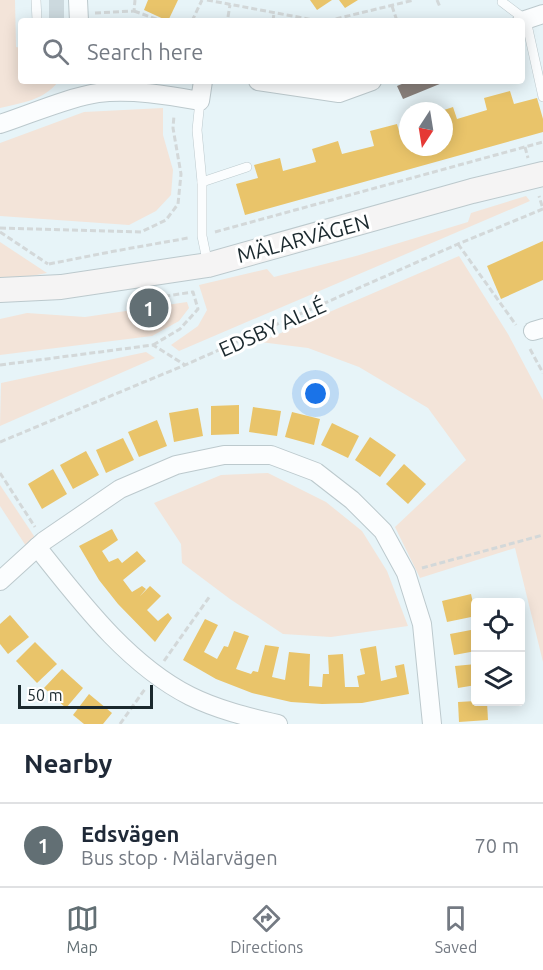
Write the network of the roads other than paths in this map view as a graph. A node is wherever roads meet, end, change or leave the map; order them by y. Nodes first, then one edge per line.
1 (36, 0) edge
2 (502, 2) dead end
3 (37, 18) edge
4 (530, 18) edge
5 (203, 84) edge
6 (298, 84) edge
7 (355, 84) edge
8 (338, 87) edge
9 (82, 89) edge
10 (543, 97) edge
11 (200, 102) junction
12 (0, 124) edge
13 (247, 167) dead end
14 (543, 174) edge
15 (202, 182) junction
16 (208, 265) junction
17 (58, 278) junction
18 (0, 290) edge
19 (0, 307) edge
20 (40, 544) junction
21 (0, 581) edge
22 (278, 724) edge
23 (415, 724) edge
24 (432, 724) edge

1 - 3 lane
2 - 4 lane
4 - 10 lane
5 - 11 street
6 - 8 street
7 - 8 street
9 - 11 street
9 - 12 street
11 - 15 lane
13 - 15 lane
14 - 16 main road, MÄLARVÄGEN
15 - 16 lane
16 - 17 main road, MÄLARVÄGEN
17 - 18 main road, MÄLARVÄGEN
17 - 19 main road, MÄLARVÄGEN
20 - 21 street
20 - 22 street
20 - 24 street
23 - 24 street

